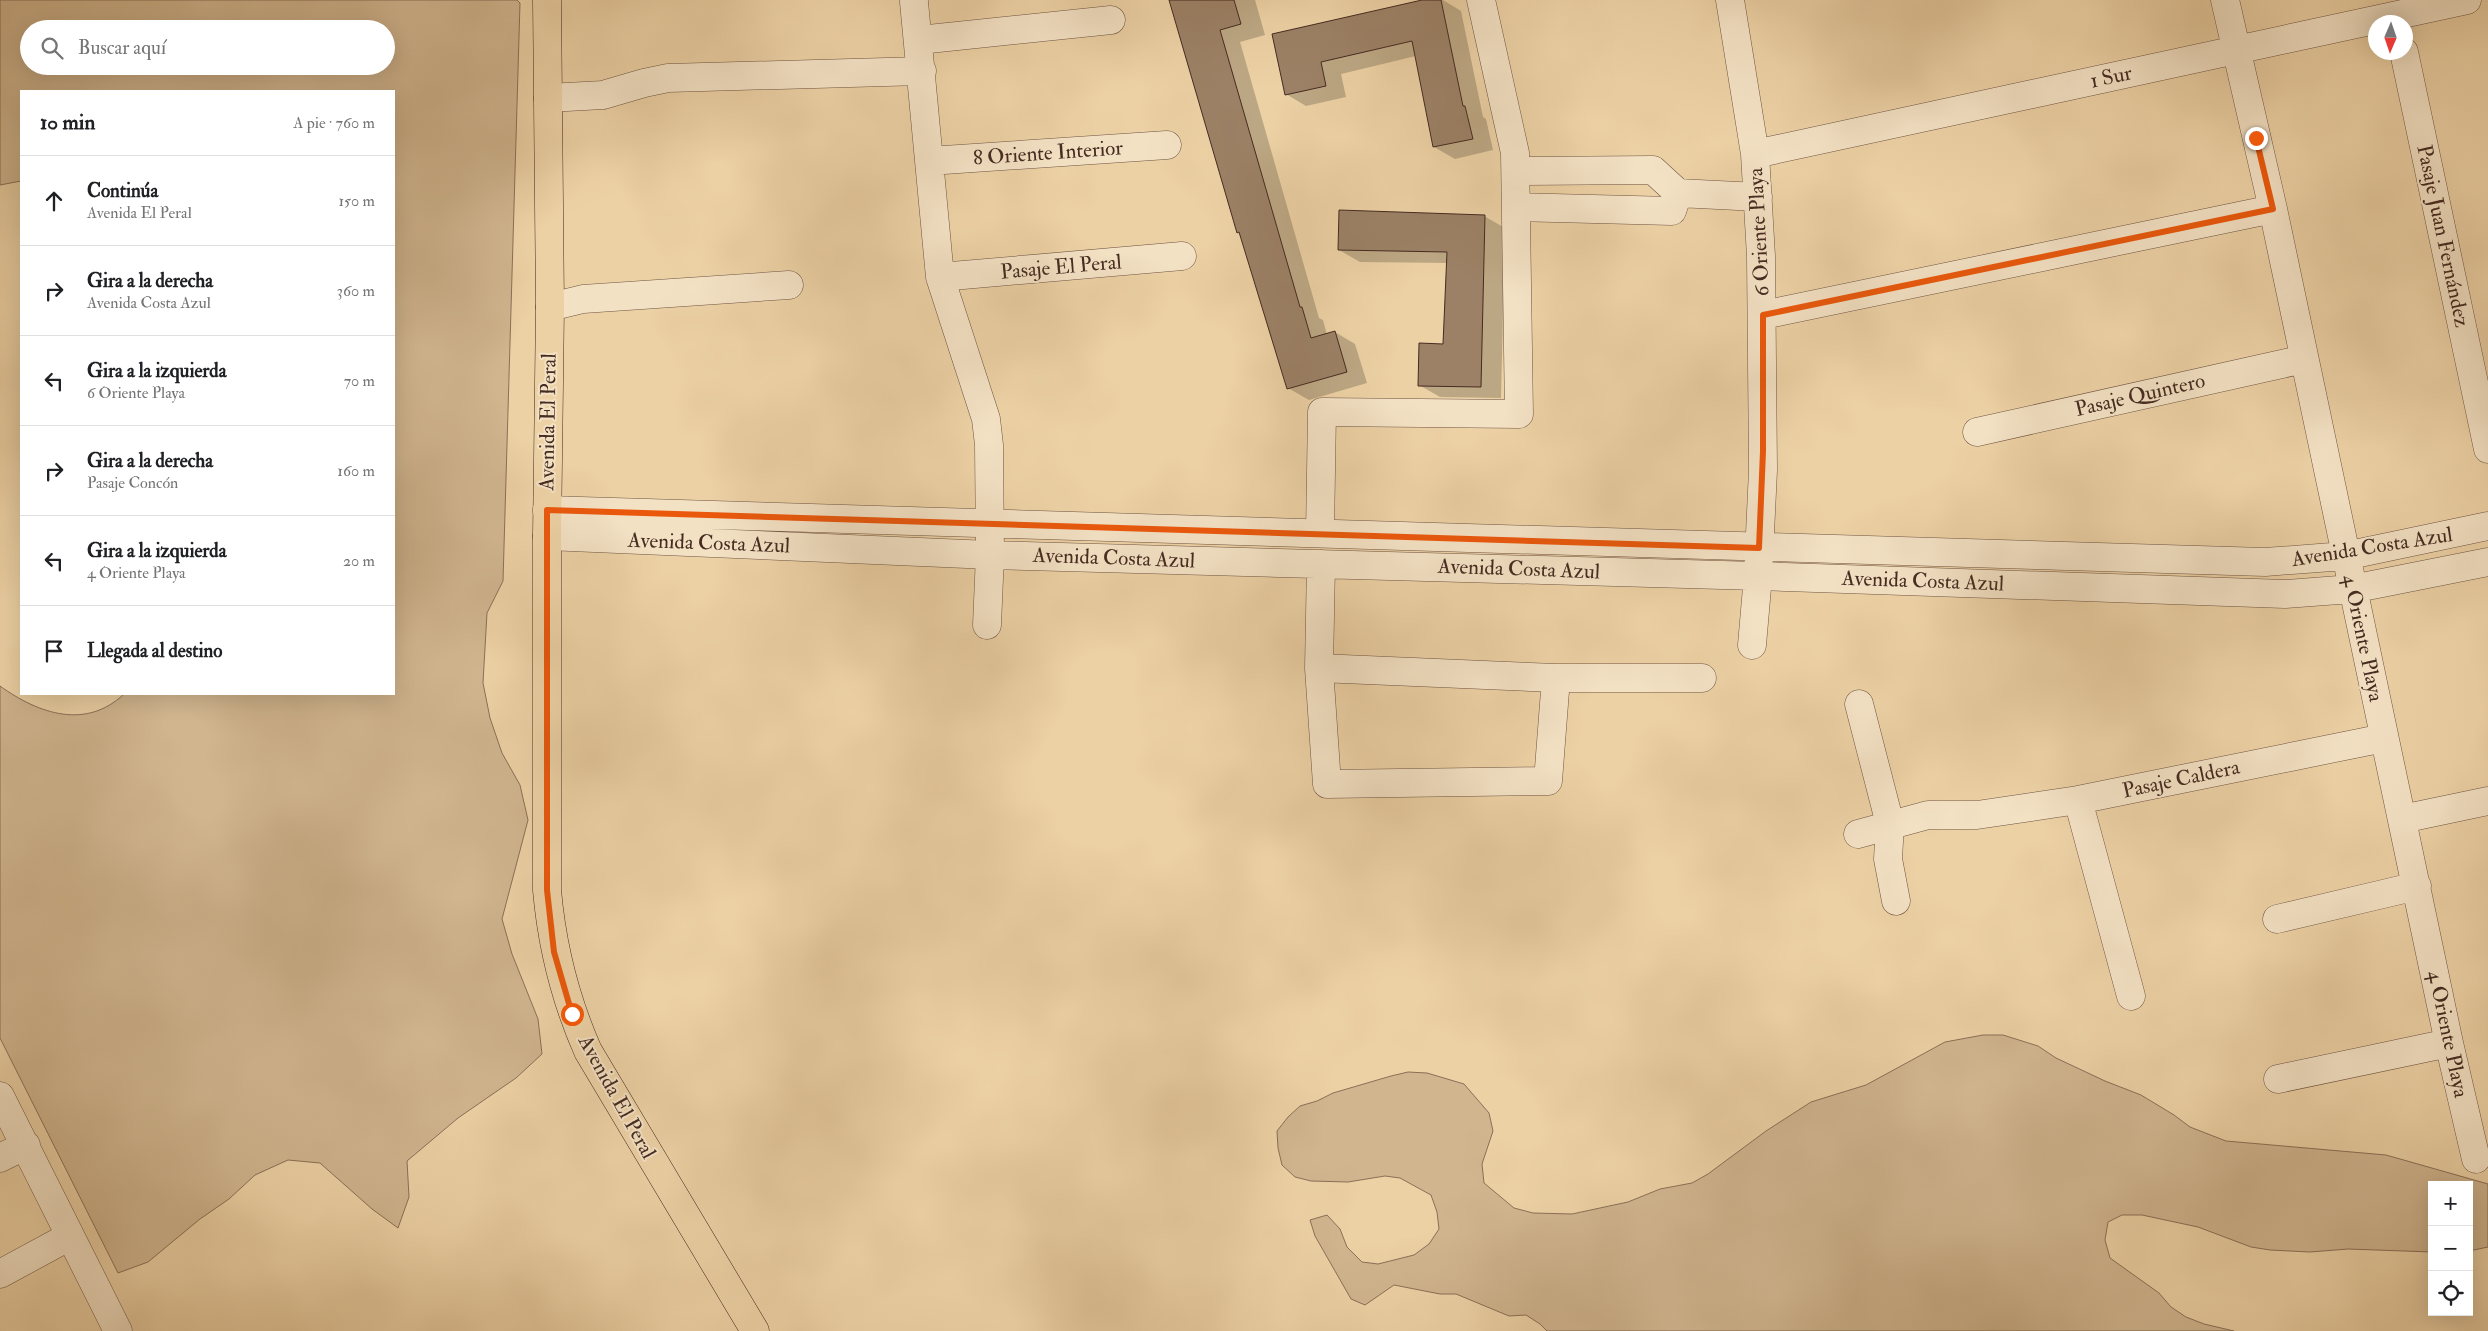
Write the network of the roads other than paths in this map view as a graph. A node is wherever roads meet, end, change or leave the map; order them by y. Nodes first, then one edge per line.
1 (547, 0) edge
2 (1481, 0) edge
3 (1730, 0) edge
4 (2225, 0) edge
5 (2467, 0) edge
6 (914, 2) dead end
7 (2396, 13) edge
8 (1111, 20) dead end
9 (920, 40) junction
10 (2236, 50) junction
11 (2406, 60) edge
12 (922, 71) junction
13 (548, 98) junction
14 (1167, 145) dead end
15 (1755, 154) junction
16 (928, 161) junction
17 (1516, 171) junction
18 (1678, 193) junction
19 (1758, 197) junction
20 (1516, 207) junction
21 (2273, 209) junction
22 (1182, 256) dead end
23 (940, 277) junction
24 (789, 285) dead end
25 (550, 307) junction
26 (1763, 315) junction
27 (2304, 359) junction
28 (1977, 432) dead end
29 (2488, 449) edge
30 (547, 510) junction
31 (990, 522) junction
32 (2488, 526) edge
33 (1320, 533) junction
34 (546, 536) junction
35 (1759, 548) junction
36 (990, 555) junction
37 (2345, 556) junction
38 (2488, 562) edge
39 (1321, 564) junction
40 (1758, 576) junction
41 (2352, 589) junction
42 (986, 624) dead end
43 (1752, 645) dead end
44 (1319, 668) junction
45 (1556, 678) junction
46 (1702, 678) dead end
47 (1859, 704) dead end
48 (2384, 738) junction
49 (2078, 800) junction
50 (2488, 801) edge
51 (2402, 819) junction
52 (1890, 824) junction
53 (1858, 834) dead end
54 (2417, 886) junction
55 (1896, 901) dead end
56 (2277, 919) dead end
57 (2131, 996) dead end
58 (2449, 1043) junction
59 (2278, 1079) dead end
60 (0, 1096) edge
61 (26, 1145) junction
62 (0, 1158) edge
63 (2476, 1159) dead end
64 (70, 1236) junction
65 (0, 1274) edge
66 (116, 1330) edge
67 (755, 1331) edge

1 - 13 main road, Avenida El Peral
2 - 17 street
3 - 15 street, 6 Oriente Playa
4 - 10 street, 4 Oriente Playa
5 - 7 street, 1 Sur
6 - 9 street
7 - 10 street, 1 Sur
8 - 9 street
9 - 12 street
10 - 15 street, 1 Sur
10 - 21 street, 4 Oriente Playa
11 - 29 street, Pasaje Juan Fernández
12 - 13 street
12 - 16 street
13 - 25 main road, Avenida El Peral
14 - 16 street, 8 Oriente Interior
15 - 19 street, 6 Oriente Playa
16 - 23 street
17 - 18 street
17 - 20 street
18 - 19 street
18 - 20 street
19 - 26 street, 6 Oriente Playa
20 - 33 street
21 - 26 street
21 - 27 street, 4 Oriente Playa
22 - 23 street, Pasaje El Peral
23 - 31 street
24 - 25 street
25 - 30 main road, Avenida El Peral
26 - 35 street, 6 Oriente Playa
27 - 28 street, Pasaje Quintero
27 - 37 street, 4 Oriente Playa
30 - 31 street, Avenida Costa Azul
30 - 34 main road, Avenida El Peral
31 - 33 street, Avenida Costa Azul
31 - 36 street
32 - 37 street, Avenida Costa Azul
33 - 35 street, Avenida Costa Azul
34 - 36 street, Avenida Costa Azul
34 - 67 main road, Avenida El Peral
35 - 37 street, Avenida Costa Azul
35 - 40 street, 6 Oriente Playa
36 - 39 street, Avenida Costa Azul
36 - 42 street
37 - 41 street, 4 Oriente Playa
38 - 41 street, Avenida Costa Azul
39 - 40 street, Avenida Costa Azul
39 - 44 street
40 - 41 street, Avenida Costa Azul
40 - 43 street, 6 Oriente Playa
41 - 48 street, 4 Oriente Playa
44 - 45 street
44 - 45 street
45 - 46 street
47 - 52 street
48 - 49 street, Pasaje Caldera
48 - 51 street, 4 Oriente Playa
49 - 52 street, Pasaje Caldera
49 - 57 street
50 - 51 street
51 - 54 street, 4 Oriente Playa
52 - 53 street, Pasaje Caldera
52 - 55 street
54 - 56 street
54 - 58 street, 4 Oriente Playa
58 - 59 street
58 - 63 street, 4 Oriente Playa
60 - 61 street
61 - 62 street
61 - 64 street
64 - 65 street
64 - 66 street

